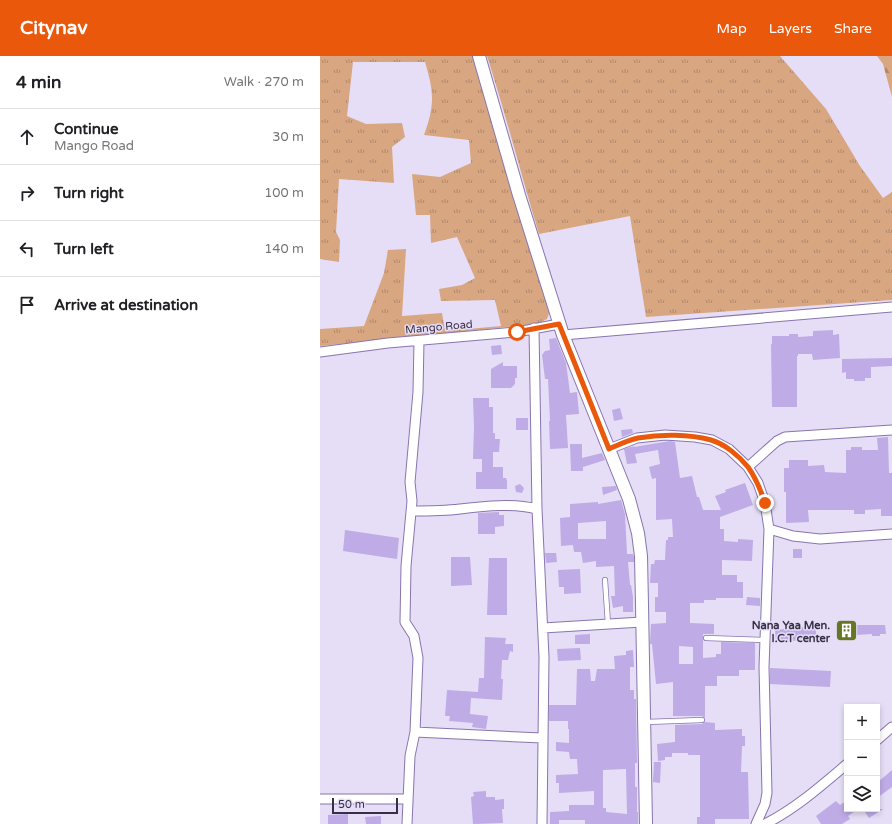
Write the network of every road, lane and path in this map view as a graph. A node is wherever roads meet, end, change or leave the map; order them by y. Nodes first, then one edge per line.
1 (479, 56) edge
2 (892, 306) edge
3 (559, 324) junction
4 (534, 328) junction
5 (563, 336) junction
6 (419, 341) junction
7 (320, 352) edge
8 (892, 430) edge
9 (609, 449) junction
10 (748, 467) junction
11 (537, 509) junction
12 (411, 511) junction
13 (769, 529) junction
14 (892, 534) edge
15 (605, 580) dead end
16 (642, 622) junction
17 (608, 624) junction
18 (543, 628) junction
19 (706, 638) dead end
20 (766, 640) junction
21 (702, 720) dead end
22 (644, 722) junction
23 (892, 727) edge
24 (415, 732) junction
25 (880, 737) edge
26 (542, 738) junction
27 (844, 766) edge
28 (320, 799) edge
29 (408, 799) junction
30 (408, 824) edge
31 (542, 824) edge
32 (646, 824) edge
33 (756, 824) edge
34 (765, 824) edge

1 - 3 street
2 - 5 street
3 - 4 street, Mango Road
3 - 5 street
4 - 6 street, Mango Road
4 - 11 street
5 - 9 street
6 - 7 street, Mango Road
6 - 12 street
8 - 10 street
9 - 10 street
9 - 16 street
10 - 13 street
11 - 12 street
11 - 18 street
12 - 24 street
13 - 14 street
13 - 20 street
15 - 17 lane
16 - 17 street
16 - 22 street
17 - 18 street
18 - 26 street
19 - 20 lane
20 - 33 street
21 - 22 lane
22 - 32 street
23 - 25 street
24 - 26 street
24 - 29 street
26 - 31 street
27 - 34 street
28 - 29 street
29 - 30 street

